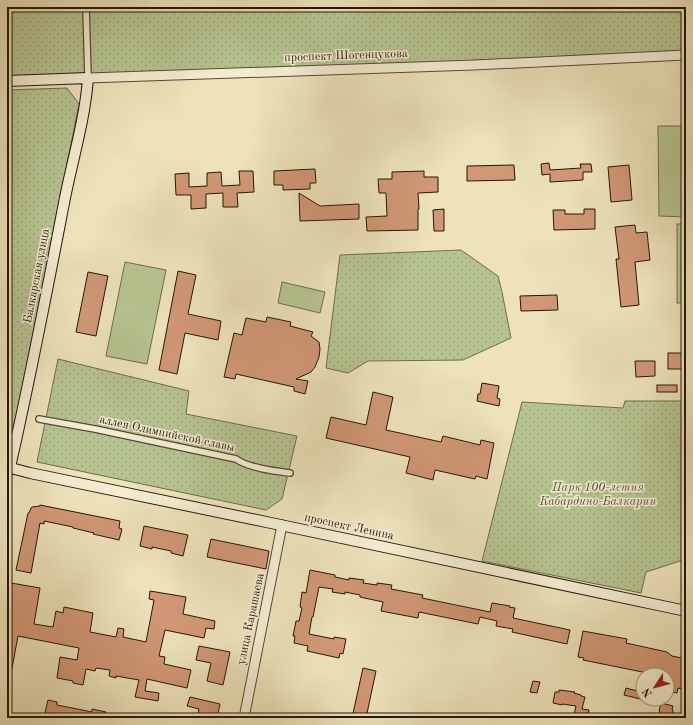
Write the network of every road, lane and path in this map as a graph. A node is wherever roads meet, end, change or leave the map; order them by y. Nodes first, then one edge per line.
1 (86, 7) edge
2 (686, 55) edge
3 (88, 78) junction
4 (7, 81) edge
5 (39, 419) dead end
6 (8, 467) edge
7 (290, 474) dead end
8 (7, 478) edge
9 (282, 526) junction
10 (686, 611) edge
11 (244, 718) edge

1 - 3 street
2 - 3 street, проспект Шогенцукова
3 - 4 main road, проспект Шогенцукова
3 - 6 main road, Балкарская улица
5 - 7 street, аллея Олимпийской славы
6 - 8 street, Балкарская улица
6 - 9 main road, проспект Ленина
9 - 10 main road, проспект Ленина
9 - 11 street, улица Карашаева

